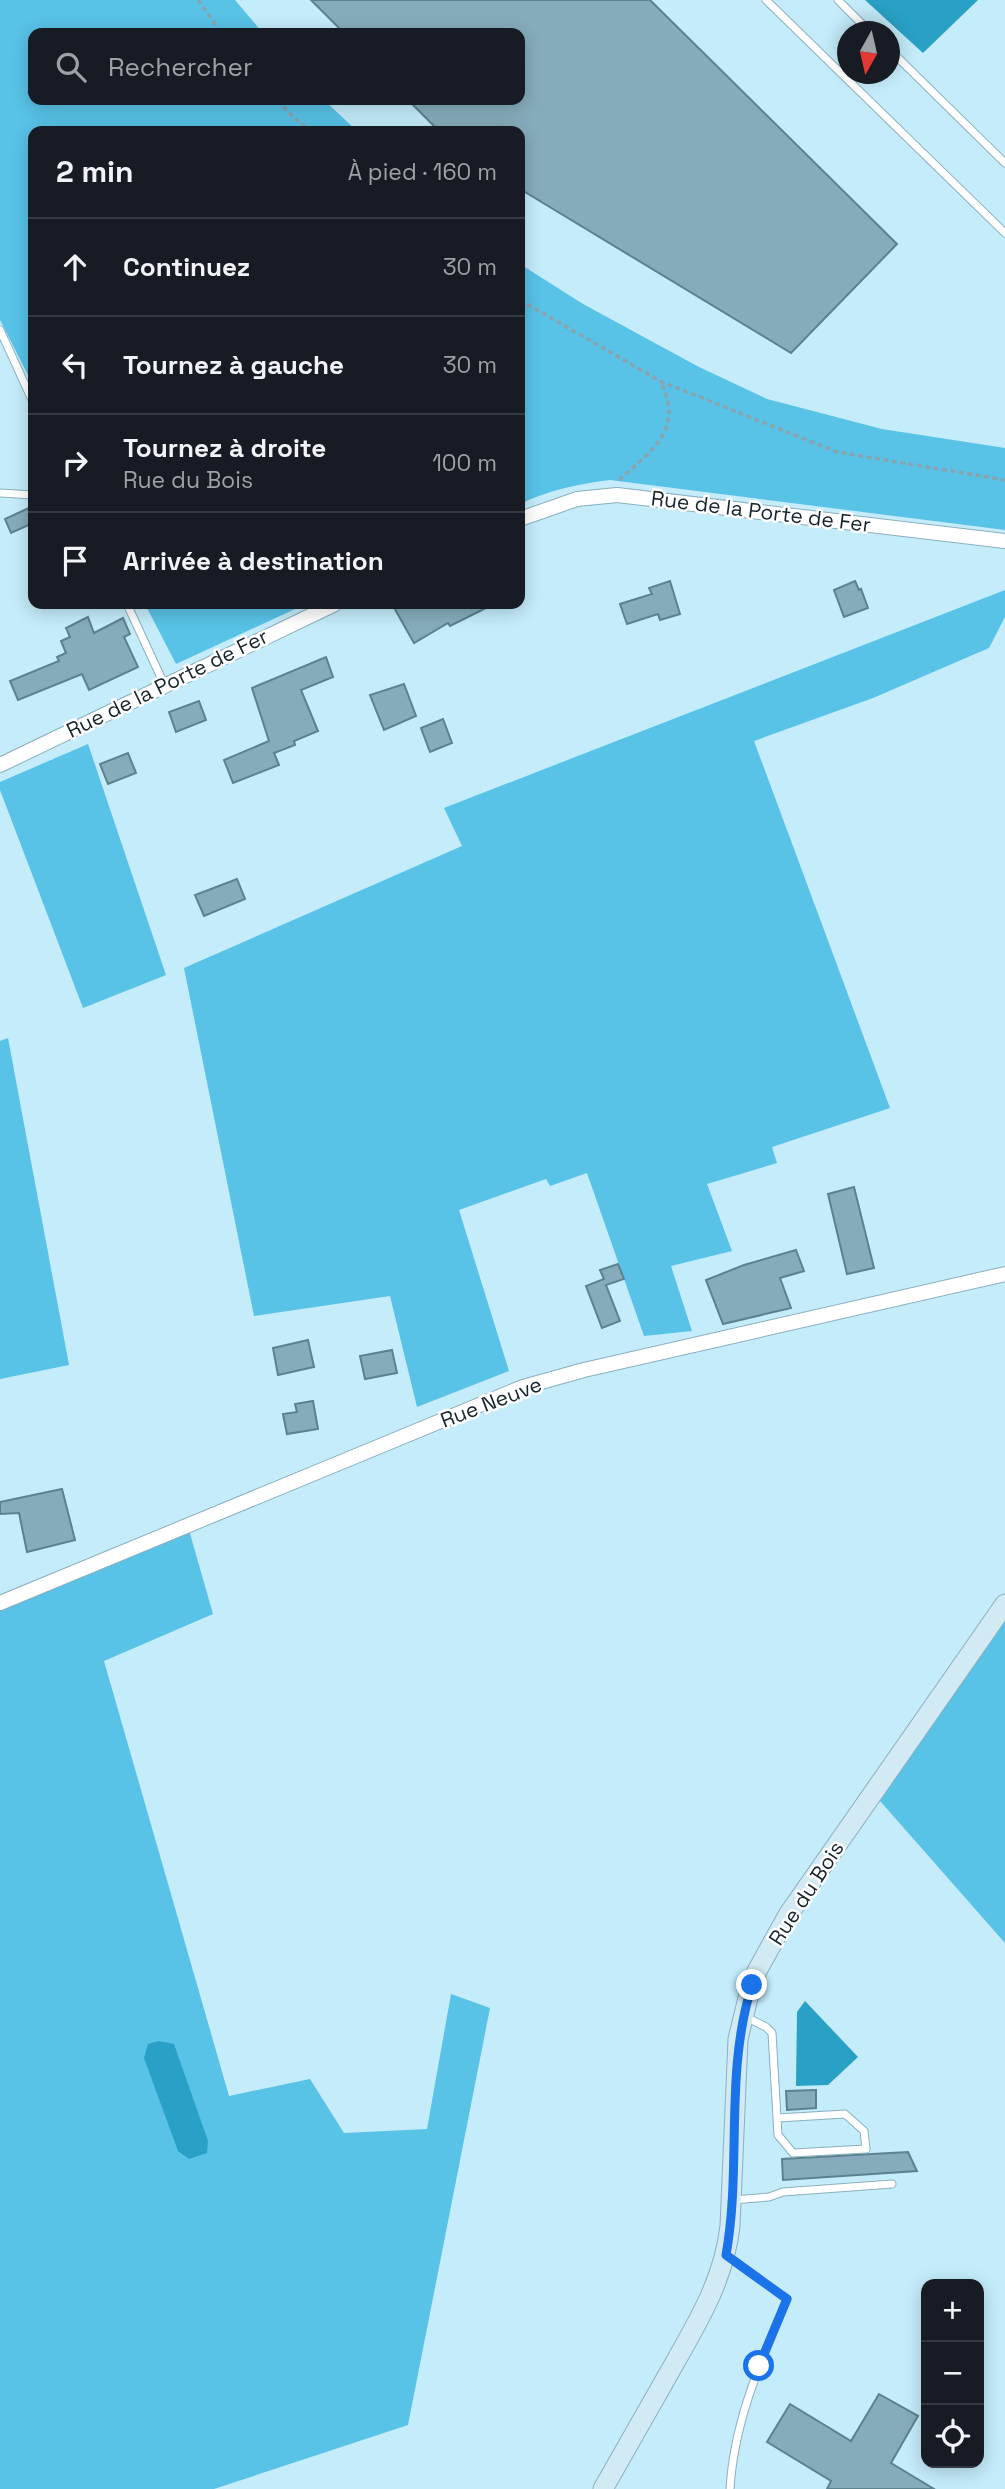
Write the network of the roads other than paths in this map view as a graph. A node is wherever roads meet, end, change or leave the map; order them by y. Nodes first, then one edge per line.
1 (766, 0) edge
2 (838, 0) edge
3 (859, 21) edge
4 (900, 60) edge
5 (1005, 163) edge
6 (1005, 233) edge
7 (0, 330) edge
8 (28, 391) edge
9 (0, 493) edge
10 (28, 495) edge
11 (525, 517) edge
12 (1005, 541) edge
13 (129, 609) edge
14 (324, 609) edge
15 (164, 684) junction
16 (0, 765) edge
17 (1005, 1274) edge
18 (0, 1603) edge
19 (1005, 1604) edge
20 (743, 2016) junction
21 (778, 2118) junction
22 (892, 2184) dead end
23 (732, 2200) junction
24 (726, 2255) junction
25 (603, 2489) edge
26 (730, 2489) edge

1 - 6 lane
2 - 3 lane
4 - 5 lane
7 - 8 lane
9 - 10 lane
11 - 12 street, Rue de la Porte de Fer
13 - 15 lane
14 - 15 street, Rue de la Porte de Fer
15 - 16 street, Rue de la Porte de Fer
17 - 18 street, Rue Neuve
19 - 20 street, Rue du Bois
20 - 21 lane
20 - 23 street, Rue du Bois
21 - 21 lane
22 - 23 lane
23 - 24 street, Rue du Bois
24 - 25 street, Rue du Bois
24 - 26 lane

